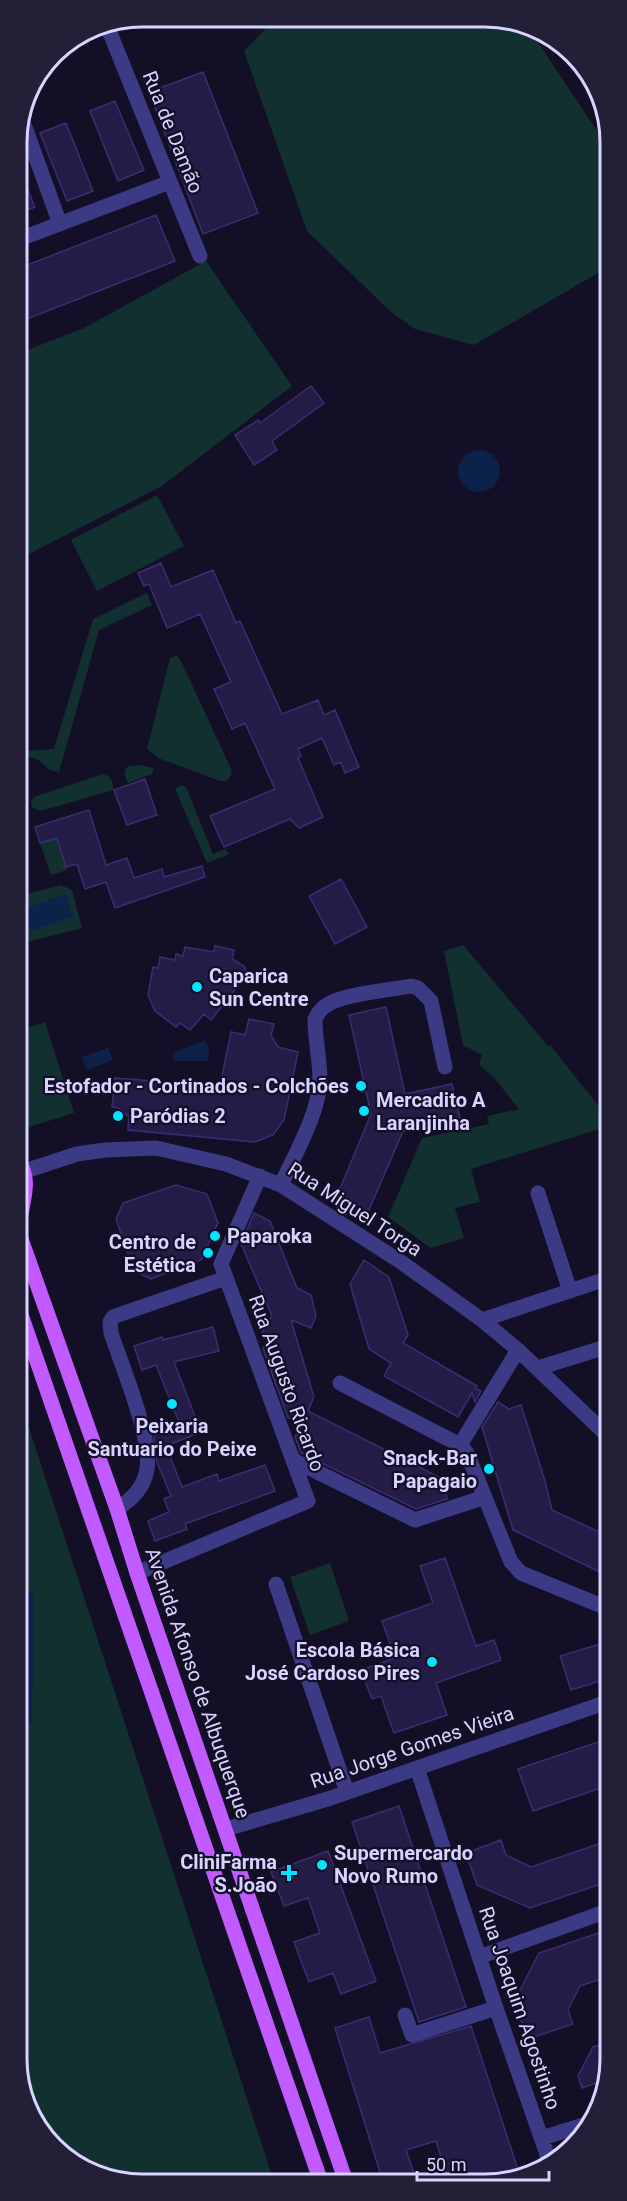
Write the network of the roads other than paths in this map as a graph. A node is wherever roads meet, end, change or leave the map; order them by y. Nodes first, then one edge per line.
1 (109, 32) edge
2 (27, 133) edge
3 (170, 182) junction
4 (60, 224) junction
5 (27, 236) edge
6 (200, 256) dead end
7 (445, 1067) dead end
8 (27, 1165) edge
9 (260, 1176) junction
10 (281, 1185) junction
11 (538, 1193) dead end
12 (27, 1256) edge
13 (226, 1278) junction
14 (600, 1281) edge
15 (570, 1292) junction
16 (482, 1320) junction
17 (27, 1332) edge
18 (600, 1349) edge
19 (519, 1350) junction
20 (537, 1368) junction
21 (340, 1383) dead end
22 (600, 1428) edge
23 (460, 1445) junction
24 (293, 1460) junction
25 (485, 1497) junction
26 (117, 1509) junction
27 (137, 1573) junction
28 (276, 1584) dead end
29 (600, 1605) edge
30 (600, 1704) edge
31 (417, 1768) junction
32 (347, 1792) junction
33 (226, 1829) junction
34 (600, 1914) edge
35 (479, 1957) junction
36 (496, 2008) junction
37 (405, 2015) dead end
38 (578, 2127) edge
39 (542, 2138) junction
40 (548, 2156) edge
41 (318, 2174) edge
42 (343, 2174) edge

1 - 3 street, Rua de Damão
2 - 4 street
3 - 4 street
3 - 6 street, Rua de Damão
4 - 5 street
7 - 10 street
8 - 9 street, Rua Miguel Torga
9 - 10 street, Rua Miguel Torga
9 - 13 street, Rua Augusto Ricardo
10 - 16 street, Rua Miguel Torga
11 - 15 street
12 - 26 main road, Avenida Afonso de Albuquerque
13 - 24 street, Rua Augusto Ricardo
13 - 26 street, Rua Augusto Ricardo
14 - 15 street
15 - 16 street
16 - 19 street, Rua Miguel Torga
17 - 41 main road
18 - 20 street
19 - 20 street, Rua Miguel Torga
19 - 23 street
20 - 22 street, Rua Miguel Torga
21 - 23 street
23 - 25 street
24 - 25 street
24 - 27 street, Rua Augusto Ricardo
25 - 29 street
26 - 27 main road, Avenida Afonso de Albuquerque
27 - 33 main road, Avenida Afonso de Albuquerque
28 - 32 street
30 - 31 street, Rua Jorge Gomes Vieira
31 - 32 street, Rua Jorge Gomes Vieira
31 - 35 street, Rua Joaquim Agostinho
32 - 33 street, Rua Jorge Gomes Vieira
33 - 42 main road, Avenida Afonso de Albuquerque
34 - 35 street
35 - 36 street, Rua Joaquim Agostinho
36 - 37 street
36 - 39 street, Rua Joaquim Agostinho
38 - 39 street
39 - 40 street, Rua Joaquim Agostinho

